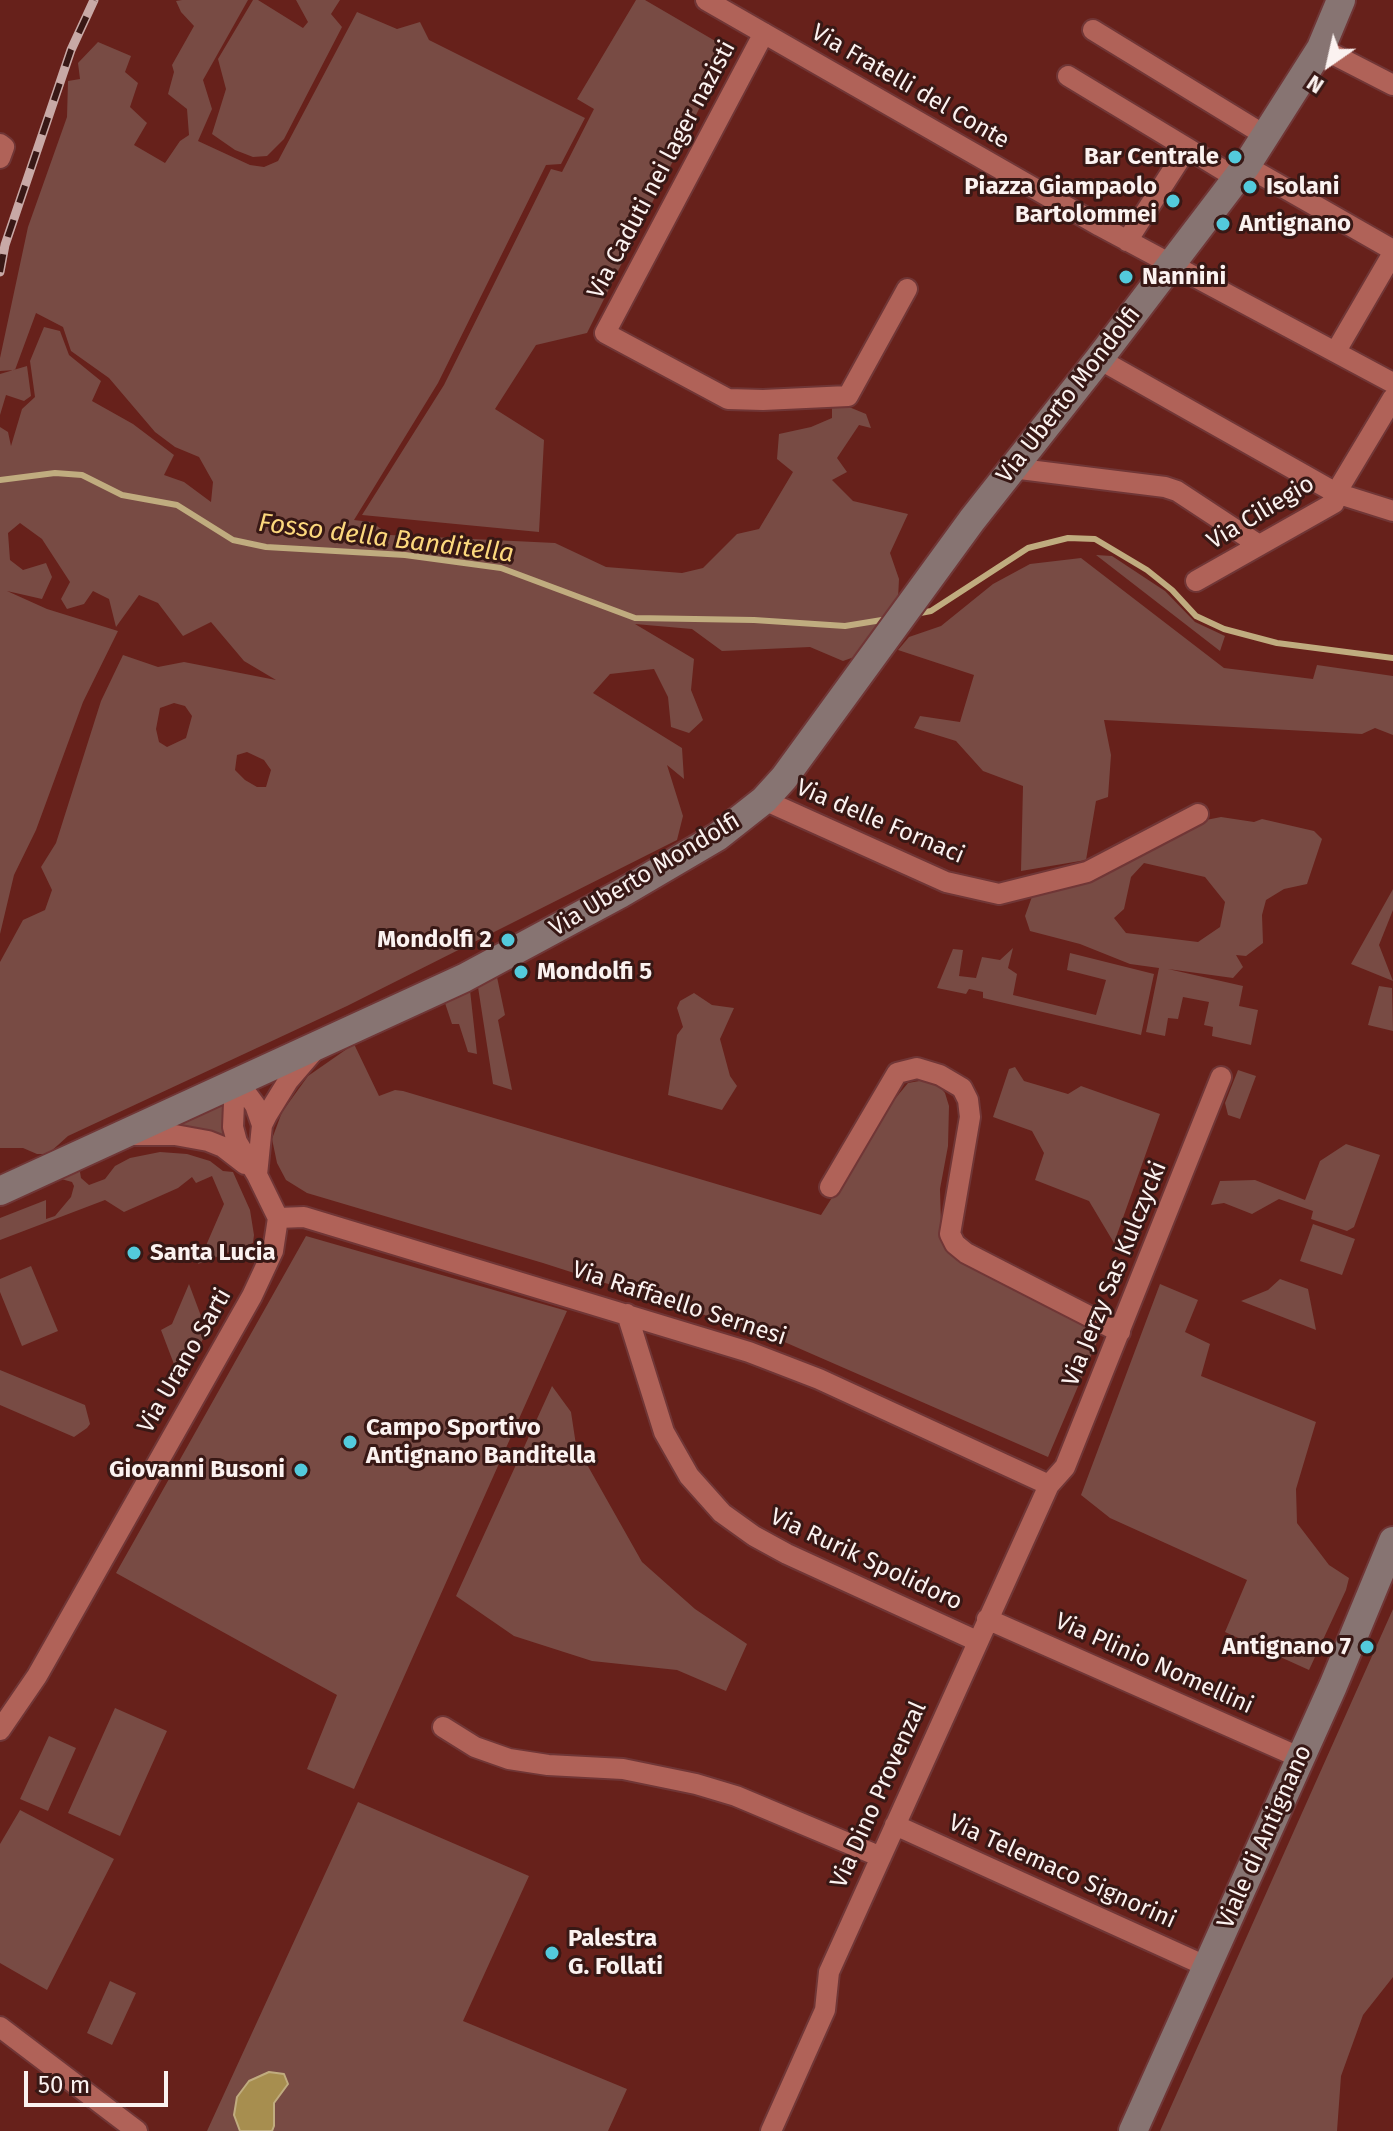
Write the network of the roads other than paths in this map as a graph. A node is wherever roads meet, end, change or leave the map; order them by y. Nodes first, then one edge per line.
1 (706, 0) edge
2 (1341, 0) edge
3 (1093, 30) dead end
4 (764, 33) junction
5 (1321, 48) junction
6 (1068, 76) dead end
7 (1393, 85) edge
8 (1266, 136) junction
9 (0, 144) edge
10 (1187, 148) junction
11 (0, 158) edge
12 (1241, 172) junction
13 (1127, 241) junction
14 (1393, 251) edge
15 (1172, 264) junction
16 (907, 289) dead end
17 (1336, 351) junction
18 (1099, 359) junction
19 (1393, 383) edge
20 (1393, 398) edge
21 (1009, 473) junction
22 (1336, 493) junction
23 (1393, 511) edge
24 (1259, 545) junction
25 (1196, 581) dead end
26 (764, 800) junction
27 (1198, 814) dead end
28 (323, 1042) junction
29 (1221, 1077) dead end
30 (238, 1082) junction
31 (262, 1125) junction
32 (117, 1135) junction
33 (257, 1175) junction
34 (830, 1187) dead end
35 (0, 1191) edge
36 (278, 1218) junction
37 (627, 1314) junction
38 (1120, 1332) junction
39 (1049, 1485) junction
40 (1393, 1541) edge
41 (987, 1619) junction
42 (977, 1641) junction
43 (443, 1727) dead end
44 (0, 1730) edge
45 (1301, 1758) junction
46 (895, 1825) junction
47 (881, 1857) junction
48 (1208, 1967) junction
49 (0, 2027) edge
50 (137, 2131) edge
51 (771, 2131) edge
52 (1133, 2131) edge

1 - 4 street, Via Fratelli del Conte
2 - 5 main road
3 - 8 street
4 - 13 street, Via Fratelli del Conte
4 - 16 street, Via Caduti nei lager nazisti
5 - 7 street
5 - 8 main road
6 - 10 street
8 - 12 main road
9 - 11 street
10 - 12 street
10 - 13 street
12 - 14 street
12 - 15 main road
13 - 15 street, Via Fratelli del Conte
14 - 17 street
15 - 17 street, Via Fratelli del Conte
15 - 18 main road, Via Uberto Mondolfi
17 - 19 street, Via Fratelli del Conte
18 - 21 main road, Via Uberto Mondolfi
18 - 22 street
20 - 22 street, Via Ciliegio
21 - 24 street
21 - 26 main road, Via Uberto Mondolfi
22 - 23 street
22 - 24 street, Via Ciliegio
24 - 25 street, Via Ciliegio
26 - 27 street, Via delle Fornaci
26 - 28 main road, Via Uberto Mondolfi
28 - 30 main road, Via Uberto Mondolfi
28 - 31 street
29 - 38 street, Via Jerzy Sas Kulczycki
30 - 31 street
30 - 32 main road, Via Uberto Mondolfi
30 - 33 street
31 - 33 street
32 - 33 street
32 - 35 main road, Via Uberto Mondolfi
33 - 36 street
34 - 38 street
36 - 37 street, Via Raffaello Sernesi
36 - 44 street, Via Urano Sarti
37 - 39 street, Via Raffaello Sernesi
37 - 42 street, Via Rurik Spolidoro
38 - 39 street, Via Jerzy Sas Kulczycki
39 - 41 street, Via Dino Provenzal
40 - 45 main road, Viale di Antignano
41 - 42 street, Via Dino Provenzal
41 - 45 street, Via Plinio Nomellini
42 - 46 street, Via Dino Provenzal
43 - 47 street
45 - 48 main road, Viale di Antignano
46 - 47 street, Via Dino Provenzal
46 - 48 street, Via Telemaco Signorini
47 - 51 street, Via Dino Provenzal
48 - 52 main road, Viale di Antignano
49 - 50 street

